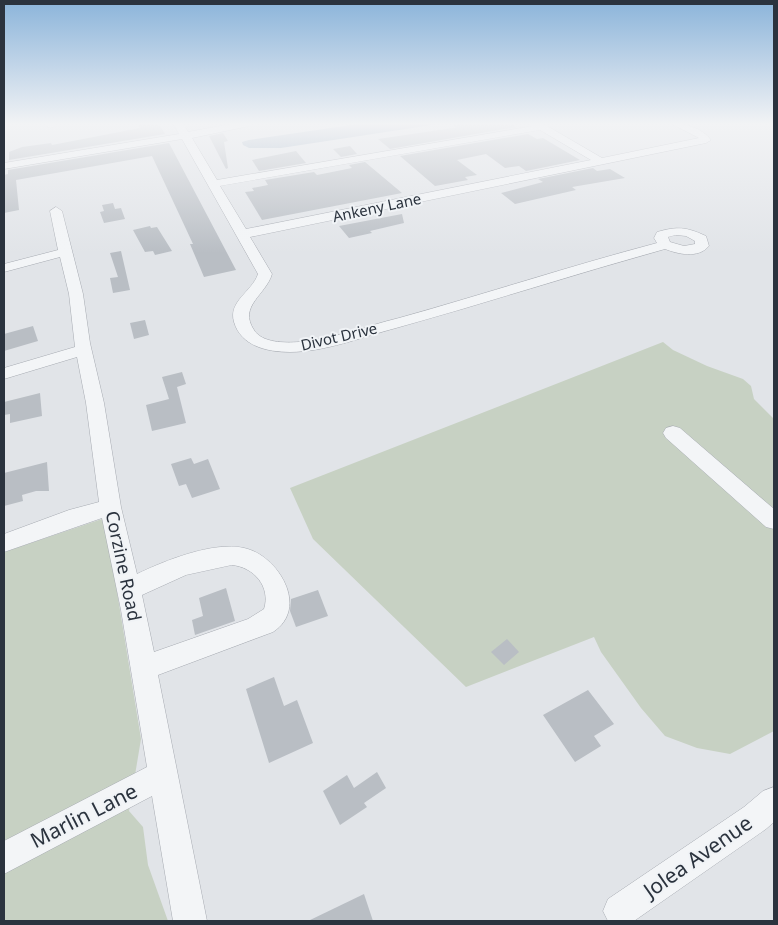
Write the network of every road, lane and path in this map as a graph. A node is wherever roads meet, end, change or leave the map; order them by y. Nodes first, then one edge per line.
1 (204, 166) edge
2 (312, 166) edge
3 (581, 166) edge
4 (214, 184) junction
5 (56, 211) dead end
6 (243, 234) junction
7 (665, 245) dead end
8 (65, 252) junction
9 (4, 268) edge
10 (84, 350) junction
11 (4, 374) edge
12 (673, 432) dead end
13 (110, 507) junction
14 (774, 521) edge
15 (4, 543) edge
16 (128, 591) junction
17 (144, 668) junction
18 (164, 774) junction
19 (774, 802) edge
20 (4, 858) edge
21 (620, 911) dead end
22 (190, 921) edge

1 - 4 street, Divot Drive
2 - 4 street
3 - 6 street, Ankeny Lane
4 - 6 street, Divot Drive
5 - 8 street, Corzine Road
6 - 7 street, Divot Drive
8 - 9 street
8 - 10 street, Corzine Road
10 - 11 street
10 - 13 street, Corzine Road
12 - 14 street
13 - 15 street
13 - 16 street, Corzine Road
16 - 17 street, Corzine Road
16 - 17 street
17 - 18 street, Corzine Road
18 - 20 street, Marlin Lane
18 - 22 street, Corzine Road
19 - 21 street, Jolea Avenue

